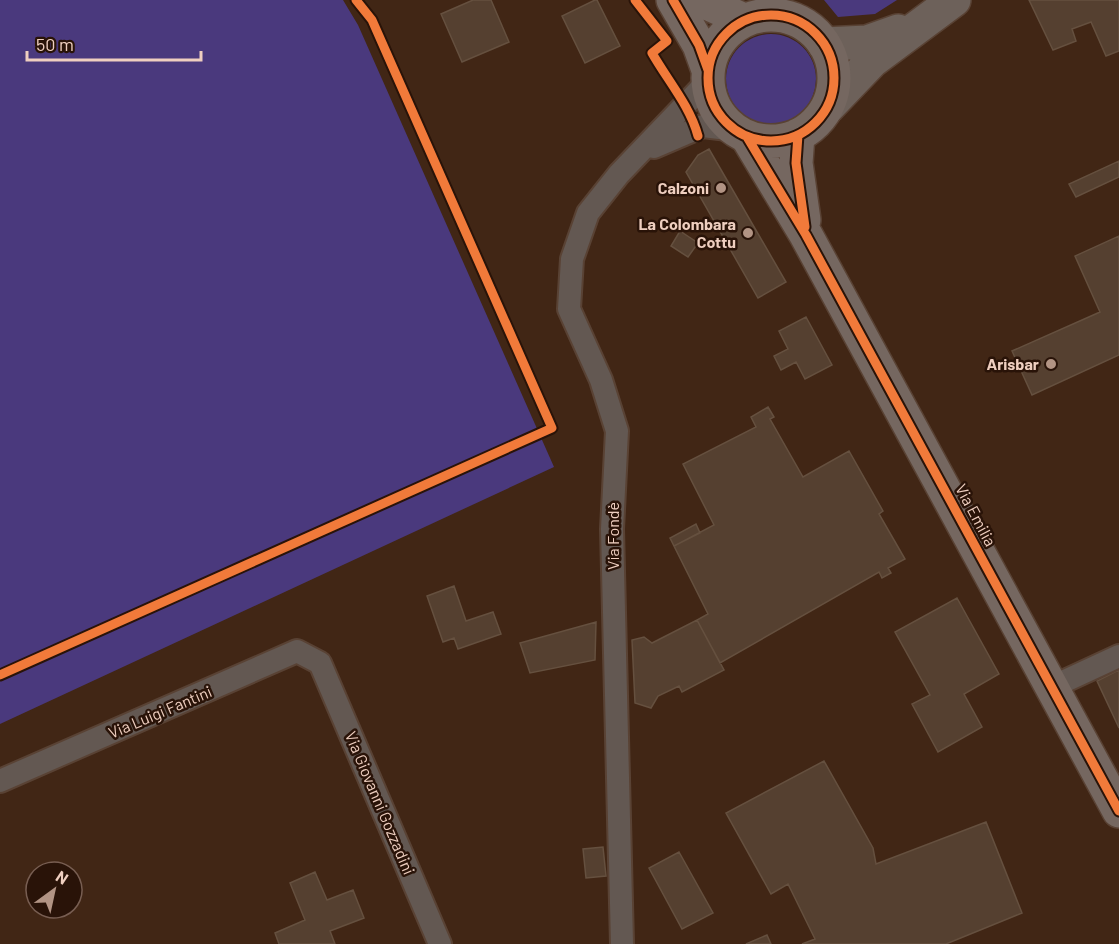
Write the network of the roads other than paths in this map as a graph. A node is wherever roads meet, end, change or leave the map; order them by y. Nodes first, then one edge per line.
1 (673, 0) edge
2 (700, 0) edge
3 (945, 7) edge
4 (744, 20) junction
5 (824, 44) junction
6 (708, 76) junction
7 (828, 107) junction
8 (742, 134) junction
9 (798, 135) junction
10 (634, 158) junction
11 (806, 235) junction
12 (1119, 656) edge
13 (320, 663) joint
14 (1052, 687) junction
15 (0, 781) edge
16 (1119, 811) edge
17 (440, 944) edge
18 (622, 944) edge

1 - 6 main road, Via Emilia
2 - 4 main road
3 - 5 street
3 - 7 street
4 - 5 main road
4 - 6 main road
5 - 7 main road
6 - 8 main road, Via Emilia
6 - 10 street, Via Fondè
7 - 9 main road
8 - 9 main road
8 - 10 street, Via Fondè
8 - 11 main road, Via Emilia
9 - 11 main road, Via Emilia
10 - 18 street, Via Fondè
11 - 14 main road, Via Emilia
12 - 14 street
13 - 15 street, Via Luigi Fantini
13 - 17 street, Via Giovanni Gozzadini
14 - 16 main road, Via Emilia

